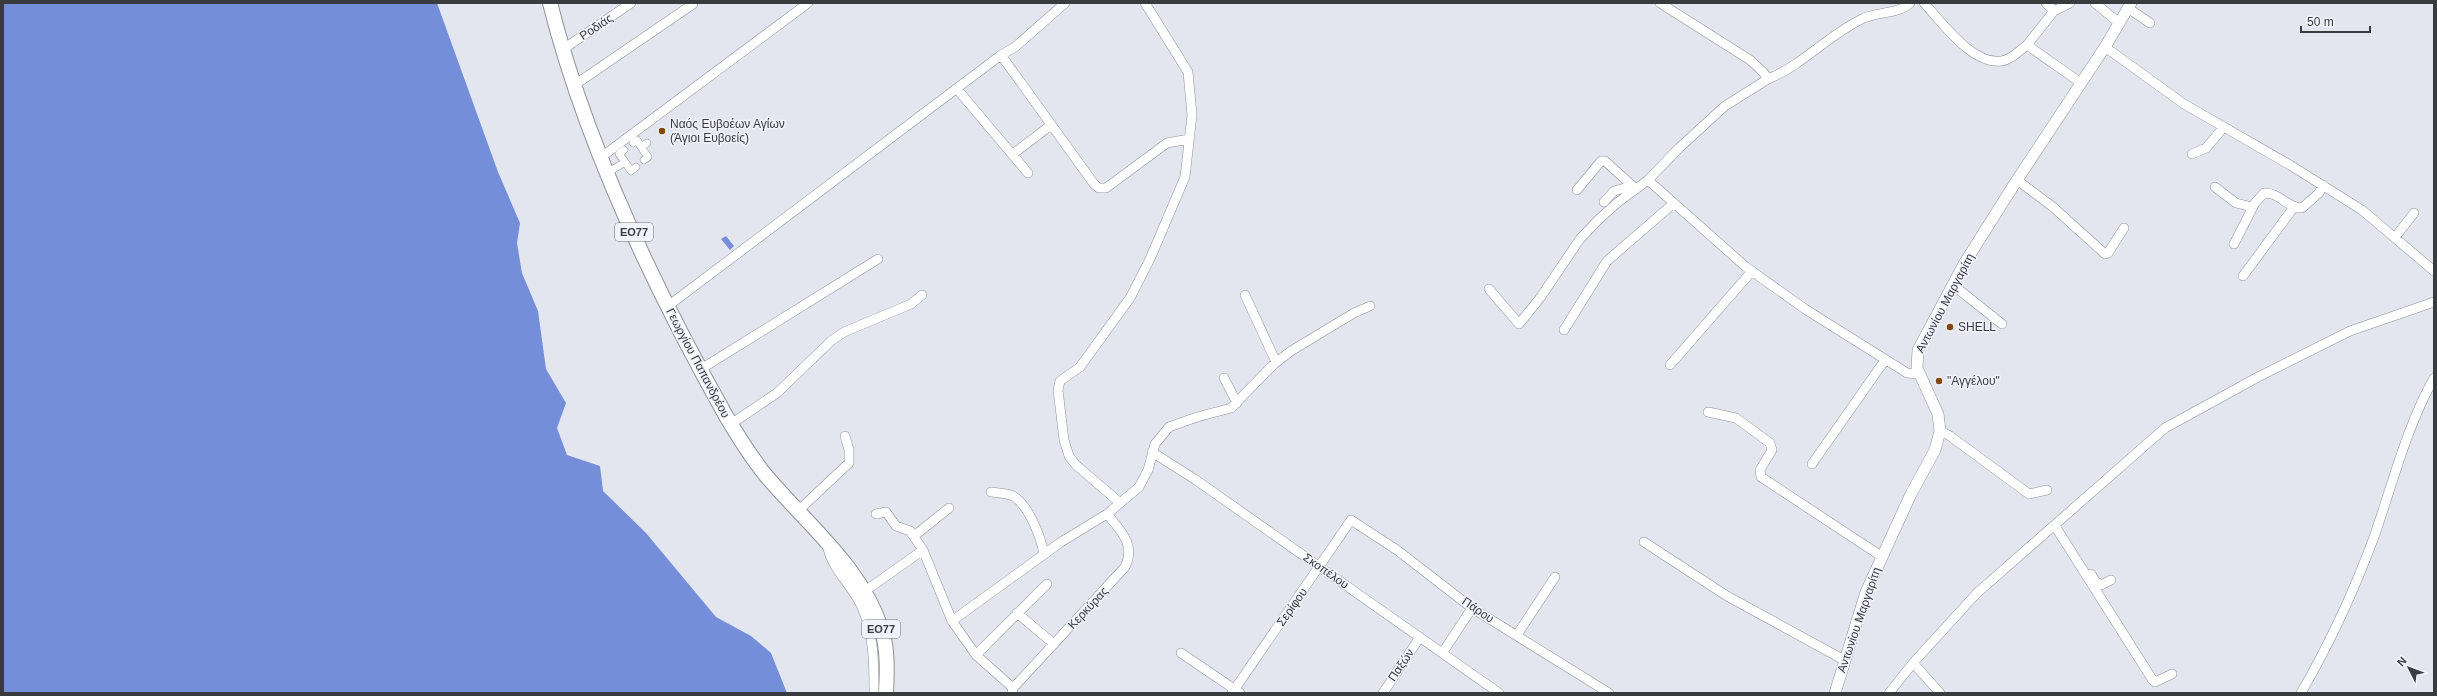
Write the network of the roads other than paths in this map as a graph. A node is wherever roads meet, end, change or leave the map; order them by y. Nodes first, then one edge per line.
1 (550, 3) edge
2 (631, 3) edge
3 (808, 3) edge
4 (1065, 3) edge
5 (1145, 3) edge
6 (1660, 3) edge
7 (1910, 3) edge
8 (1924, 3) edge
9 (2046, 3) edge
10 (2070, 3) edge
11 (2095, 3) edge
12 (693, 4) dead end
13 (2130, 5) edge
14 (2054, 11) junction
15 (2119, 23) junction
16 (2150, 23) dead end
17 (2027, 45) junction
18 (2105, 47) junction
19 (562, 50) junction
20 (1001, 55) junction
21 (1768, 79) junction
22 (2080, 82) junction
23 (573, 86) junction
24 (957, 89) junction
25 (1051, 125) junction
26 (2223, 128) junction
27 (1189, 139) junction
28 (633, 143) dead end
29 (624, 150) dead end
30 (1013, 154) junction
31 (2192, 154) dead end
32 (600, 158) junction
33 (644, 160) dead end
34 (625, 162) junction
35 (636, 167) dead end
36 (1028, 172) dead end
37 (607, 174) junction
38 (1648, 180) junction
39 (2017, 180) junction
40 (2323, 185) junction
41 (1634, 188) junction
42 (2215, 188) dead end
43 (1577, 190) dead end
44 (1604, 202) dead end
45 (1674, 203) junction
46 (2252, 207) junction
47 (2294, 207) junction
48 (2414, 213) dead end
49 (2124, 228) dead end
50 (2396, 236) junction
51 (2234, 244) dead end
52 (878, 259) dead end
53 (1752, 270) junction
54 (2434, 271) edge
55 (2243, 276) dead end
56 (1953, 285) junction
57 (1489, 289) dead end
58 (922, 295) dead end
59 (1245, 295) dead end
60 (2434, 302) edge
61 (668, 306) junction
62 (1370, 306) dead end
63 (2002, 324) dead end
64 (1564, 330) dead end
65 (1886, 360) junction
66 (1276, 362) junction
67 (1670, 365) dead end
68 (701, 369) junction
69 (1919, 374) junction
70 (1224, 378) dead end
71 (2434, 378) edge
72 (1237, 403) junction
73 (1708, 412) dead end
74 (730, 424) junction
75 (1940, 432) junction
76 (844, 436) dead end
77 (1152, 452) junction
78 (1812, 464) dead end
79 (2047, 490) dead end
80 (992, 492) dead end
81 (1119, 502) junction
82 (949, 508) dead end
83 (798, 511) junction
84 (876, 514) dead end
85 (1107, 514) junction
86 (1351, 520) joint
87 (2057, 524) junction
88 (914, 536) junction
89 (1644, 542) dead end
90 (827, 544) junction
91 (923, 550) junction
92 (1044, 554) junction
93 (1881, 556) junction
94 (1319, 566) junction
95 (1555, 577) dead end
96 (2111, 580) dead end
97 (1047, 584) dead end
98 (865, 591) junction
99 (1472, 608) junction
100 (1017, 613) junction
101 (952, 621) junction
102 (1517, 635) junction
103 (1420, 637) junction
104 (1054, 644) junction
105 (1443, 652) junction
106 (1181, 653) dead end
107 (976, 655) junction
108 (1844, 660) junction
109 (1913, 663) junction
110 (2172, 674) dead end
111 (1013, 690) edge
112 (1235, 692) edge
113 (874, 693) edge
114 (886, 693) edge
115 (1383, 693) edge
116 (1499, 693) edge
117 (1609, 693) edge
118 (1835, 693) edge
119 (1889, 693) edge
120 (1940, 693) edge
121 (2301, 693) edge

1 - 19 main road, Γεωργίου Παπανδρέου / ΕΟ77
2 - 19 street, Ροδιάς
3 - 32 street
4 - 20 street
5 - 27 street
6 - 21 street
7 - 21 street
8 - 17 street
9 - 14 street
10 - 14 street
11 - 15 street
12 - 23 street
13 - 15 street, Αντωνίου Μαργαρίτη
13 - 16 street
14 - 17 street
15 - 18 street, Αντωνίου Μαργαρίτη
17 - 22 street
18 - 22 street, Αντωνίου Μαργαρίτη
18 - 26 street
19 - 23 main road, Γεωργίου Παπανδρέου / ΕΟ77
20 - 24 street
20 - 25 street
21 - 38 street
22 - 39 street, Αντωνίου Μαργαρίτη
23 - 32 main road, Γεωργίου Παπανδρέου / ΕΟ77
24 - 30 street
24 - 61 street
25 - 27 street
25 - 30 street
26 - 31 street
26 - 40 street
27 - 81 street
28 - 33 street
29 - 34 street
30 - 36 street
32 - 37 main road, Γεωργίου Παπανδρέου / ΕΟ77
34 - 35 street
34 - 37 street
37 - 61 main road, Γεωργίου Παπανδρέου / ΕΟ77
38 - 41 street
38 - 45 street
39 - 49 street
39 - 56 street, Αντωνίου Μαργαρίτη
40 - 47 street
40 - 50 street
41 - 43 street
41 - 44 street
41 - 57 street
42 - 46 street
45 - 53 street
45 - 64 street
46 - 47 street
46 - 51 street
47 - 55 street
48 - 50 street
50 - 54 street
52 - 68 street
53 - 65 street
53 - 67 street
56 - 63 street
56 - 69 street, Αντωνίου Μαργαρίτη
58 - 74 street
59 - 66 street
60 - 87 street
61 - 68 main road, Γεωργίου Παπανδρέου / ΕΟ77
62 - 66 street
65 - 69 street
65 - 78 street
66 - 72 street
68 - 74 main road, Γεωργίου Παπανδρέου / ΕΟ77
69 - 75 street, Αντωνίου Μαργαρίτη
70 - 72 street
71 - 121 street
72 - 77 street
73 - 93 street
74 - 83 main road, Γεωργίου Παπανδρέου / ΕΟ77
75 - 79 street
75 - 93 street, Αντωνίου Μαργαρίτη
76 - 83 street
77 - 81 street
77 - 94 street, Σκοπέλου
80 - 92 street
81 - 85 street
82 - 88 street
83 - 90 main road, Γεωργίου Παπανδρέου / ΕΟ77
84 - 88 street
85 - 92 street
85 - 104 street, Κερκύρας
86 - 94 street, Σερίφου
86 - 99 street, Πάρου
87 - 96 street
87 - 109 street
87 - 110 street
88 - 91 street
89 - 108 street
90 - 98 main road, Γεωργίου Παπανδρέου / ΕΟ77
90 - 113 street
91 - 98 street
91 - 101 street
92 - 101 street
93 - 108 street, Αντωνίου Μαργαρίτη
94 - 103 street, Σκοπέλου
94 - 112 street, Σερίφου
95 - 102 street
97 - 100 street
98 - 114 main road, Γεωργίου Παπανδρέου / ΕΟ77
99 - 102 street, Πάρου
99 - 105 street
100 - 104 street
100 - 107 street
101 - 107 street
102 - 117 street, Πάρου
103 - 105 street, Σκοπέλου
103 - 115 street, Παξών
104 - 111 street, Κερκύρας
105 - 116 street, Σκοπέλου
106 - 112 street
107 - 111 street
108 - 118 street, Αντωνίου Μαργαρίτη
109 - 119 street
109 - 120 street

